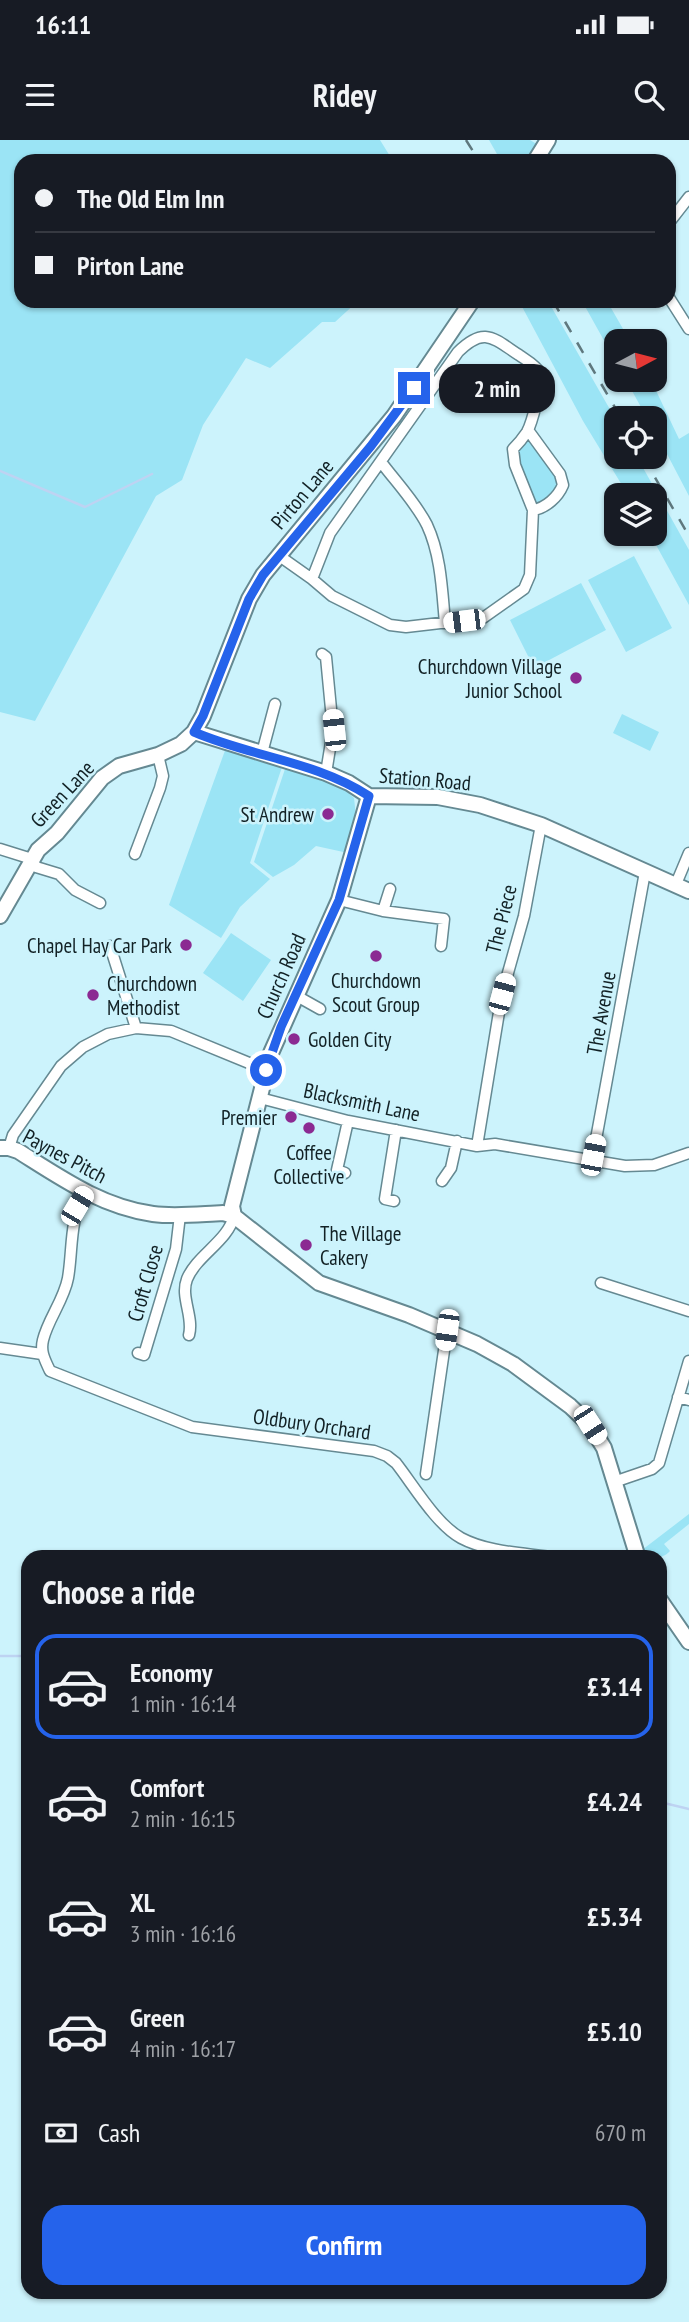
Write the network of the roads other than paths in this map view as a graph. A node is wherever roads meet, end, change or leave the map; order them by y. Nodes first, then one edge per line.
1 (689, 197) edge
2 (676, 214) edge
3 (467, 308) edge
4 (674, 308) edge
5 (687, 332) edge
6 (528, 430) junction
7 (381, 462) junction
8 (533, 510) junction
9 (278, 555) junction
10 (312, 579) junction
11 (445, 623) junction
12 (328, 655) dead end
13 (270, 709) dead end
14 (194, 732) junction
15 (262, 753) junction
16 (158, 755) junction
17 (326, 773) junction
18 (369, 796) junction
19 (541, 825) junction
20 (0, 849) edge
21 (689, 853) edge
22 (135, 854) dead end
23 (32, 859) junction
24 (645, 872) junction
25 (682, 888) edge
26 (390, 889) dead end
27 (339, 900) junction
28 (100, 903) dead end
29 (383, 911) junction
30 (0, 915) edge
31 (110, 946) dead end
32 (441, 946) dead end
33 (295, 995) junction
34 (320, 1009) dead end
35 (136, 1028) junction
36 (266, 1070) junction
37 (260, 1098) junction
38 (348, 1121) junction
39 (396, 1130) junction
40 (457, 1141) junction
41 (477, 1146) junction
42 (5, 1148) edge
43 (689, 1153) edge
44 (592, 1161) junction
45 (337, 1170) dead end
46 (442, 1181) dead end
47 (85, 1194) junction
48 (386, 1199) dead end
49 (180, 1215) junction
50 (234, 1216) junction
51 (601, 1283) dead end
52 (689, 1311) edge
53 (193, 1328) dead end
54 (447, 1330) junction
55 (0, 1348) edge
56 (138, 1353) dead end
57 (42, 1354) junction
58 (689, 1361) edge
59 (684, 1398) edge
60 (426, 1474) dead end
61 (614, 1482) junction
62 (508, 1550) edge
63 (635, 1550) edge
64 (667, 1610) edge
65 (689, 1642) edge

1 - 2 street
3 - 9 street, Pirton Lane
4 - 5 street
6 - 7 street
6 - 8 street
6 - 8 street
7 - 10 street
7 - 11 street
8 - 11 street
9 - 10 street
9 - 14 street, Pirton Lane
10 - 11 street
12 - 17 street
13 - 15 street
14 - 15 street, Station Road
14 - 16 street, Green Lane
15 - 17 street, Station Road
16 - 22 street
16 - 23 street, Green Lane
17 - 18 street, Station Road
18 - 19 street, Station Road
18 - 27 street, Church Road
19 - 24 street, Station Road
19 - 41 street, The Piece
20 - 23 street, Green Lane
21 - 25 street
23 - 28 street
23 - 30 street
24 - 25 street, Station Road
24 - 44 street, The Avenue
26 - 29 street
27 - 29 street
27 - 33 street, Church Road
29 - 32 street
31 - 35 street
33 - 34 street
33 - 36 street, Church Road
35 - 36 street
35 - 42 street
36 - 37 street, Church Road
37 - 38 street, Blacksmith Lane
37 - 50 street, Church Road
38 - 39 street, Blacksmith Lane
38 - 45 street
39 - 40 street, Blacksmith Lane
39 - 48 street
40 - 41 street, Blacksmith Lane
40 - 46 street
41 - 44 street, Blacksmith Lane
42 - 47 street, Paynes Pitch
43 - 44 street, Blacksmith Lane
47 - 49 street, Paynes Pitch
47 - 57 street
49 - 50 street, Paynes Pitch
49 - 56 street, Croft Close
50 - 53 street
50 - 54 street
51 - 52 street
54 - 60 street
54 - 61 street
55 - 57 street
57 - 62 street, Oldbury Orchard
58 - 59 street
59 - 61 street
61 - 63 street
64 - 65 street

